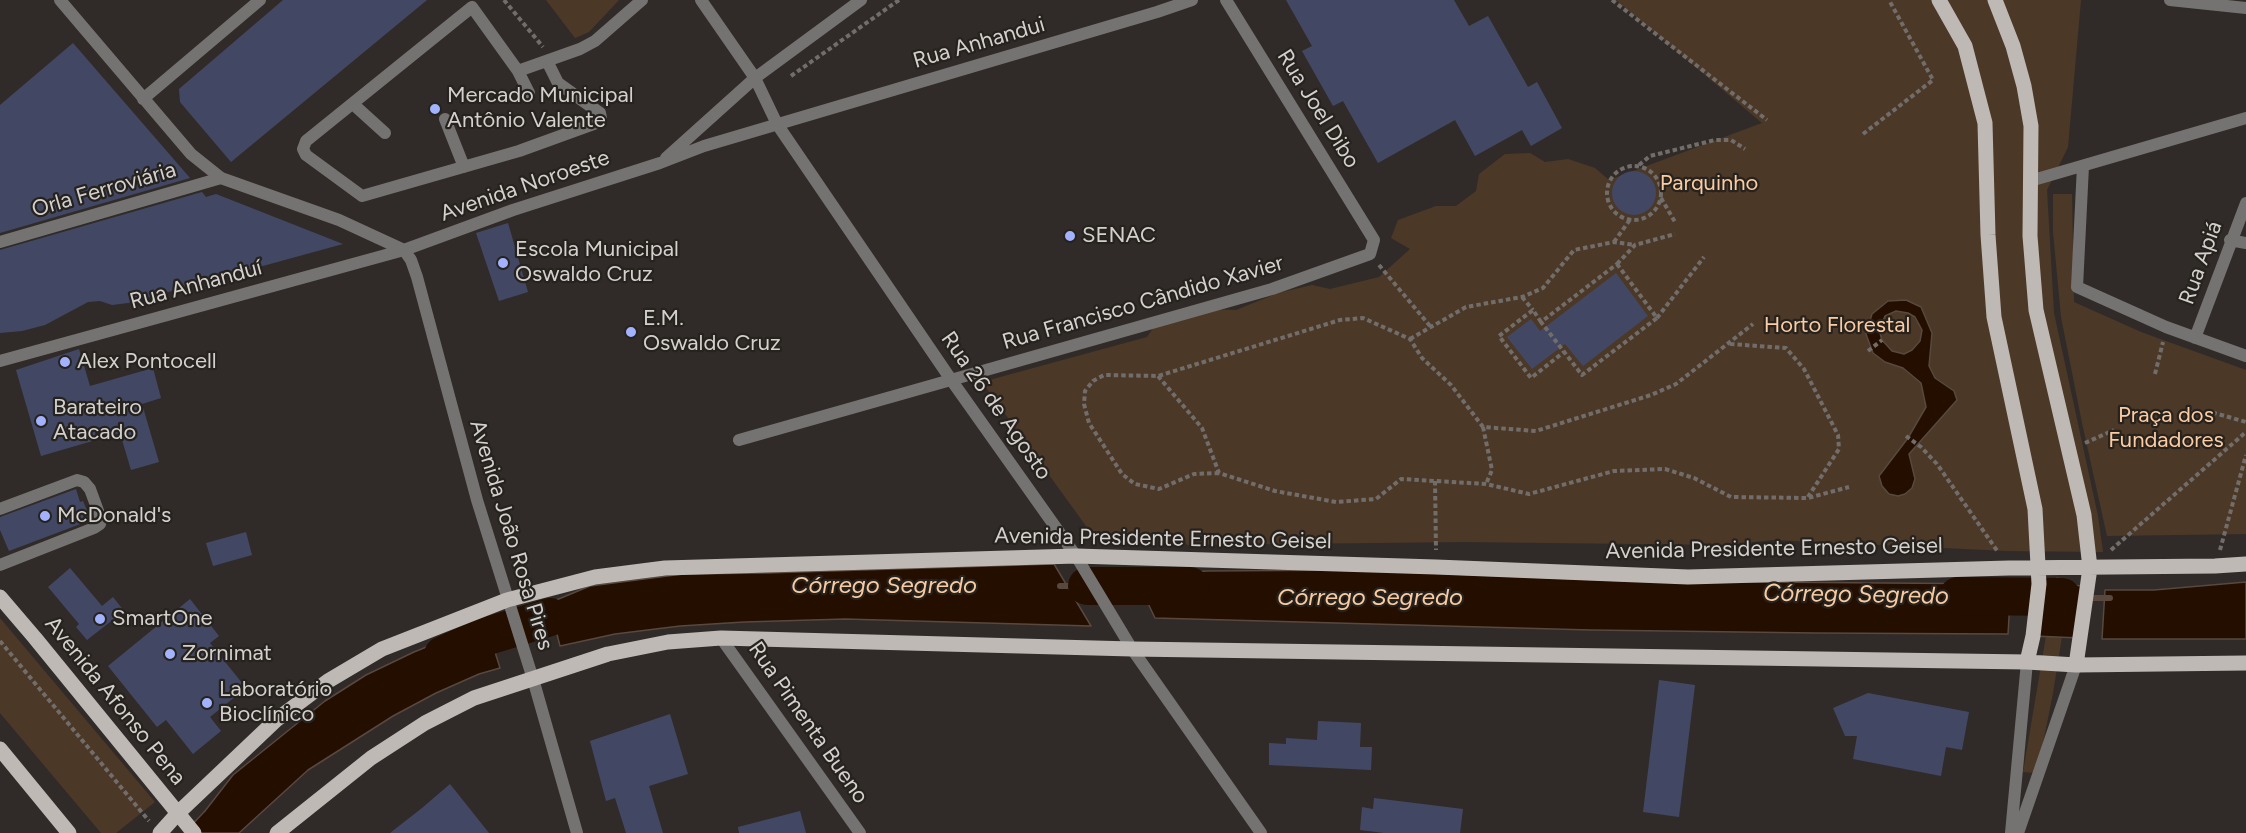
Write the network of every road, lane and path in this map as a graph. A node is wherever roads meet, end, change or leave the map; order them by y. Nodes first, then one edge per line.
1 (60, 0) edge
2 (260, 0) edge
3 (504, 0) edge
4 (642, 0) edge
5 (701, 0) edge
6 (861, 0) edge
7 (899, 0) edge
8 (1192, 0) edge
9 (1226, 0) edge
10 (1612, 0) edge
11 (1889, 0) edge
12 (1939, 0) edge
13 (1995, 0) edge
14 (2170, 0) edge
15 (2246, 8) edge
16 (550, 60) junction
17 (519, 71) junction
18 (791, 76) dead end
19 (755, 78) junction
20 (530, 93) dead end
21 (143, 99) junction
22 (353, 104) junction
23 (2246, 118) edge
24 (445, 119) dead end
25 (1767, 120) dead end
26 (777, 124) junction
27 (385, 133) dead end
28 (1863, 134) dead end
29 (1745, 149) dead end
30 (660, 163) junction
31 (1639, 165) junction
32 (2083, 166) junction
33 (464, 167) junction
34 (221, 178) junction
35 (2030, 181) junction
36 (1661, 198) junction
37 (2246, 203) edge
38 (1629, 220) junction
39 (1675, 222) dead end
40 (1675, 234) dead end
41 (2230, 240) junction
42 (0, 242) edge
43 (1614, 242) junction
44 (2246, 243) edge
45 (1635, 245) junction
46 (404, 250) junction
47 (1370, 254) junction
48 (1704, 257) dead end
49 (1617, 264) junction
50 (1522, 297) junction
51 (1533, 310) junction
52 (1657, 318) junction
53 (1541, 322) junction
54 (1753, 324) dead end
55 (1430, 326) junction
56 (2166, 327) junction
57 (2195, 338) junction
58 (1410, 339) junction
59 (1881, 340) dead end
60 (1728, 344) junction
61 (1869, 350) dead end
62 (1564, 352) junction
63 (2246, 356) edge
64 (0, 361) edge
65 (2155, 374) dead end
66 (1158, 376) junction
67 (952, 381) junction
68 (2190, 412) dead end
69 (2246, 422) edge
70 (1483, 427) junction
71 (2114, 430) dead end
72 (2246, 432) edge
73 (1906, 436) dead end
74 (739, 440) dead end
75 (2070, 450) junction
76 (2246, 455) edge
77 (1219, 473) junction
78 (1435, 481) junction
79 (1485, 484) junction
80 (1849, 487) dead end
81 (1808, 498) junction
82 (0, 509) edge
83 (1080, 562) junction
84 (2246, 564) edge
85 (0, 565) edge
86 (2215, 566) junction
87 (1436, 567) junction
88 (2039, 567) junction
89 (2009, 568) junction
90 (2090, 568) junction
91 (0, 597) edge
92 (509, 607) junction
93 (721, 638) junction
94 (0, 641) edge
95 (1132, 649) junction
96 (2027, 662) junction
97 (2246, 663) edge
98 (2076, 665) junction
99 (533, 680) junction
100 (0, 749) edge
101 (186, 824) edge
102 (157, 830) edge
103 (69, 833) edge
104 (277, 833) edge
105 (577, 833) edge
106 (860, 833) edge
107 (1262, 833) edge
108 (2011, 833) edge
109 (2018, 833) edge

1 - 21 street
2 - 21 street
3 - 16 path
4 - 16 street
5 - 19 street, Rua 26 de Agosto
6 - 19 street, Avenida Noroeste
7 - 18 path
8 - 26 street, Rua Anhandui
9 - 47 street, Rua Joel Dibo
10 - 25 path
11 - 28 path
12 - 88 main road
13 - 35 main road
14 - 15 street
16 - 17 street
16 - 33 street
17 - 20 street
17 - 22 street
19 - 26 street, Rua 26 de Agosto
19 - 30 street, Avenida Noroeste
21 - 34 street
22 - 27 street
22 - 33 street
23 - 32 street
24 - 33 street
26 - 30 street, Avenida Noroeste
26 - 67 street, Rua 26 de Agosto
29 - 31 path
30 - 46 street, Avenida Noroeste
31 - 36 path
31 - 38 path
32 - 35 street
32 - 56 street
34 - 42 street, Orla Ferroviária
34 - 46 street
35 - 75 main road
36 - 38 path
36 - 39 path
37 - 41 street, Rua Apiá
38 - 43 path
40 - 45 path
41 - 44 street
41 - 57 street, Rua Apiá
43 - 45 path
43 - 50 path
45 - 49 path
46 - 64 street, Rua Anhanduí
46 - 92 street, Avenida João Rosa Pires
47 - 55 path
47 - 67 street, Rua Francisco Cândido Xavier
48 - 52 path
49 - 52 path
49 - 53 path
50 - 51 path
50 - 55 path
51 - 53 path
51 - 62 path
52 - 62 path
53 - 62 path
54 - 60 path
55 - 58 path
56 - 57 street
56 - 65 path
57 - 63 street
58 - 66 path
58 - 70 path
59 - 61 path
60 - 70 path
60 - 81 path
66 - 77 path
66 - 77 path
67 - 74 street, Rua Francisco Cândido Xavier
67 - 83 street, Rua 26 de Agosto
68 - 69 path
70 - 79 path
71 - 75 path
72 - 90 path
73 - 89 path
75 - 90 main road
76 - 86 path
77 - 78 path
78 - 79 path
78 - 87 path
79 - 81 path
80 - 81 path
82 - 85 street
83 - 87 main road, Avenida Presidente Ernesto Geisel
83 - 92 main road, Avenida Presidente Ernesto Geisel
83 - 95 street, Rua 26 de Agosto
84 - 86 main road, Avenida Presidente Ernesto Geisel
86 - 90 main road, Avenida Presidente Ernesto Geisel
87 - 89 main road, Avenida Presidente Ernesto Geisel
88 - 89 main road, Avenida Presidente Ernesto Geisel
88 - 90 main road, Avenida Presidente Ernesto Geisel
88 - 96 main road
90 - 98 main road
91 - 101 main road, Avenida Afonso Pena
92 - 99 street, Avenida João Rosa Pires
92 - 101 main road, Avenida Presidente Ernesto Geisel
93 - 95 main road
93 - 99 main road
93 - 106 street, Rua Pimenta Bueno
94 - 102 path
95 - 96 main road
95 - 107 street, Rua 26 de Agosto
96 - 98 main road
96 - 108 street
97 - 98 main road
98 - 109 street
99 - 104 main road
99 - 105 street, Avenida João Rosa Pires
100 - 103 main road
101 - 102 main road, Avenida Presidente Ernesto Geisel

